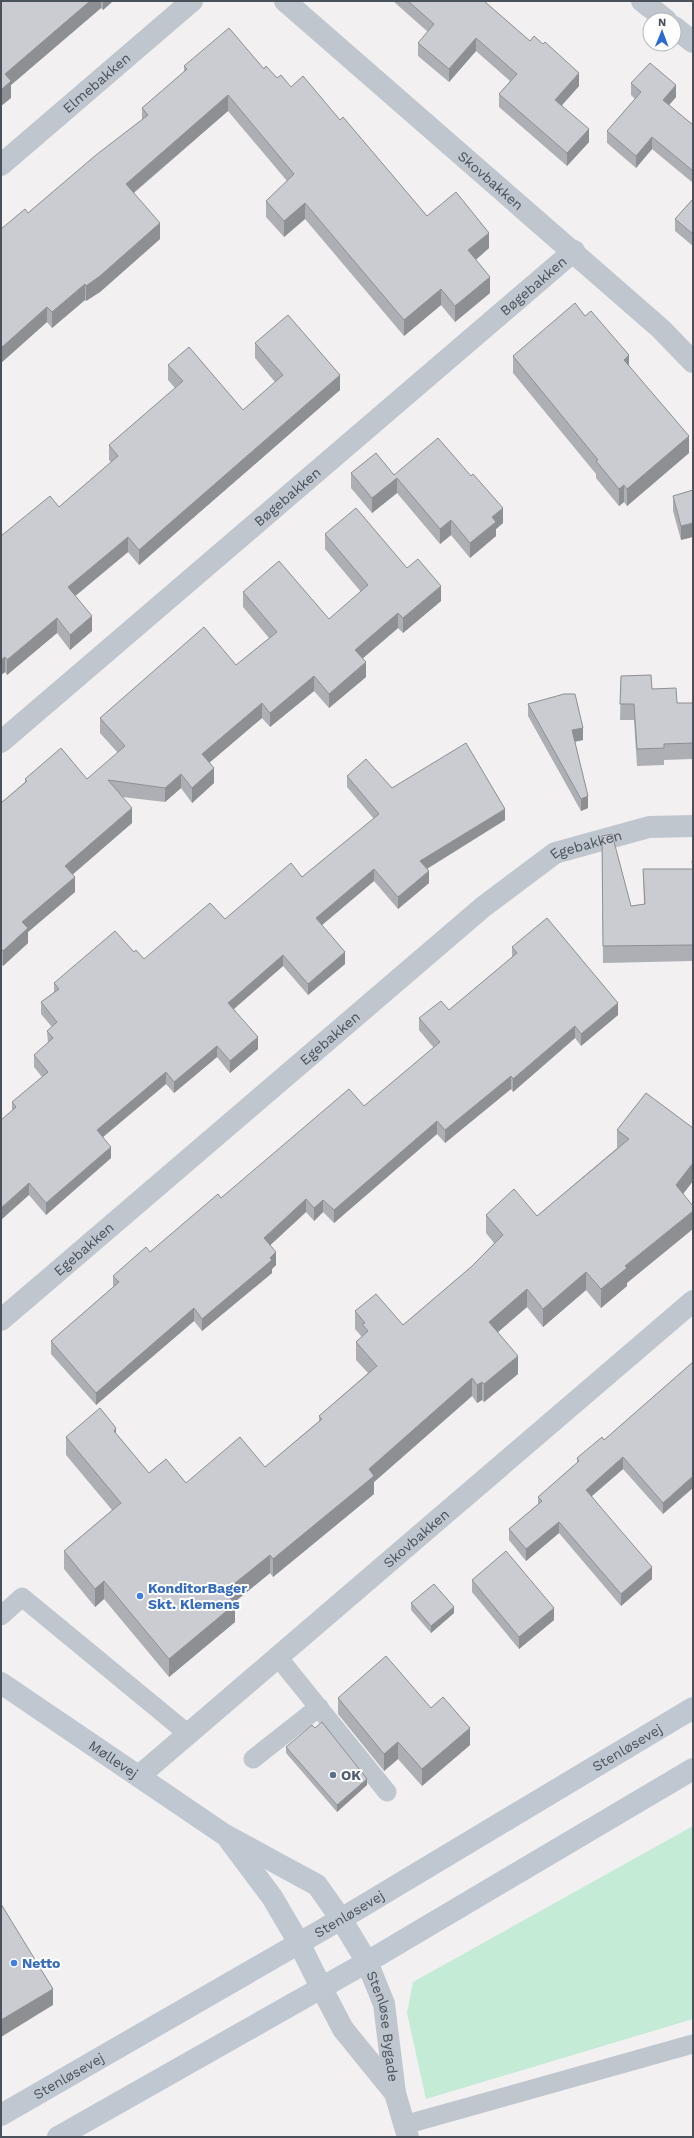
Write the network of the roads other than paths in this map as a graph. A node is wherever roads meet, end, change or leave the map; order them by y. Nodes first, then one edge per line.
1 (192, 1) edge
2 (285, 1) edge
3 (642, 1) edge
4 (656, 12) edge
5 (682, 33) edge
6 (693, 42) edge
7 (1, 165) edge
8 (574, 251) junction
9 (693, 362) edge
10 (1, 742) edge
11 (693, 826) edge
12 (693, 1301) edge
13 (1, 1320) edge
14 (1, 1616) edge
15 (277, 1656) junction
16 (1, 1683) edge
17 (319, 1708) junction
18 (693, 1708) edge
19 (187, 1733) junction
20 (253, 1759) dead end
21 (693, 1769) edge
22 (139, 1776) junction
23 (387, 1792) dead end
24 (225, 1835) junction
25 (341, 1919) junction
26 (299, 1943) junction
27 (367, 1962) junction
28 (321, 1987) junction
29 (693, 2044) edge
30 (395, 2093) junction
31 (1, 2115) edge
32 (406, 2131) edge
33 (58, 2137) edge

1 - 7 street, Elmebakken
2 - 8 street, Skovbakken
3 - 4 street
5 - 6 street
8 - 9 street, Skovbakken
8 - 10 street, Bøgebakken
11 - 13 street, Egebakken
12 - 15 street, Skovbakken
14 - 19 lane
15 - 17 lane
15 - 19 street, Skovbakken
16 - 22 street, Møllevej
17 - 20 lane
17 - 23 lane
18 - 25 street, Stenløsevej
19 - 22 street, Skovbakken
21 - 27 street
22 - 24 street, Møllevej
24 - 25 street, Møllevej
24 - 26 street, Møllevej
25 - 26 street, Stenløsevej
25 - 27 street, Møllevej
26 - 28 street, Møllevej
26 - 31 street, Stenløsevej
27 - 28 street
27 - 30 street, Stenløse Bygade
28 - 30 street, Stenløse Bygade
28 - 33 street
29 - 32 lane
30 - 32 street, Stenløse Bygade

